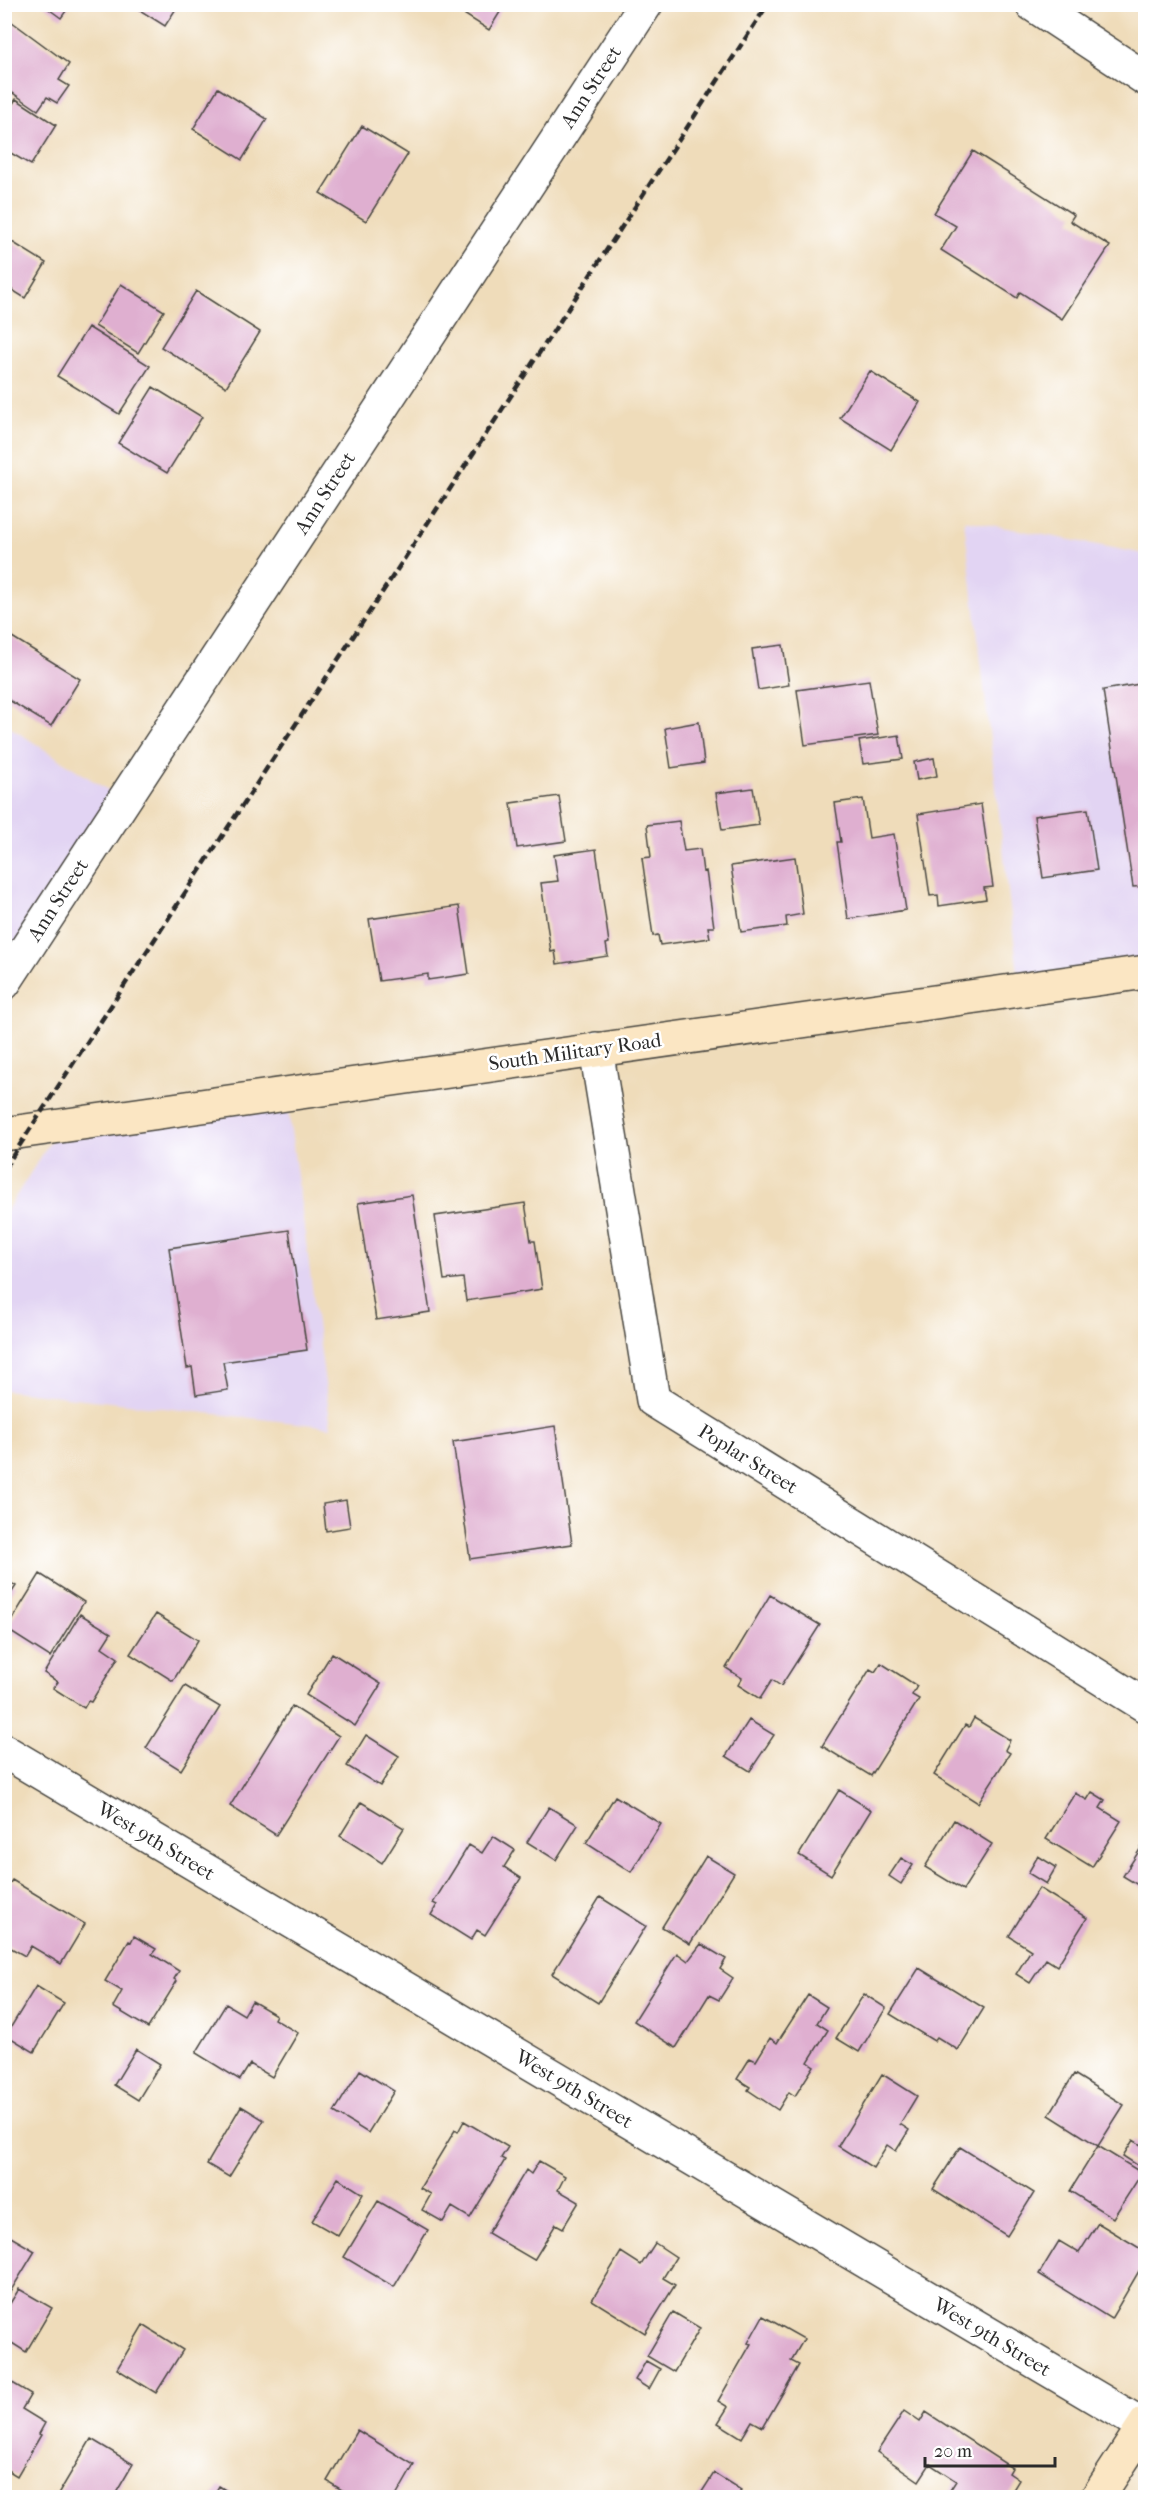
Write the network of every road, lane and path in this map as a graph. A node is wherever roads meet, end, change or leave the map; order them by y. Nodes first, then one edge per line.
1 (646, 4) edge
2 (1032, 4) edge
3 (1146, 79) edge
4 (1146, 972) edge
5 (4, 983) edge
6 (597, 1049) junction
7 (4, 1134) edge
8 (1146, 1706) edge
9 (4, 1751) edge
10 (1145, 2425) edge
11 (1097, 2498) edge

1 - 5 street, Ann Street
2 - 3 street
4 - 6 main road, South Military Road
6 - 7 main road, South Military Road
6 - 8 street, Poplar Street
9 - 10 street, West 9th Street
10 - 11 main road

